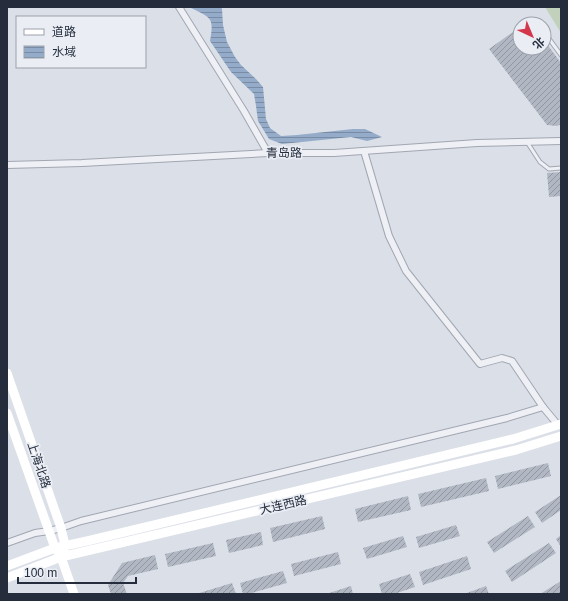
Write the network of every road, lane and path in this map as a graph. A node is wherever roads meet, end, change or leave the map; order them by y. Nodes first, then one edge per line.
1 (179, 7) edge
2 (552, 43) edge
3 (561, 55) edge
4 (561, 141) edge
5 (527, 142) junction
6 (364, 151) junction
7 (268, 153) junction
8 (7, 165) edge
9 (561, 168) edge
10 (7, 373) edge
11 (543, 407) junction
12 (7, 413) edge
13 (559, 424) edge
14 (561, 436) edge
15 (61, 528) junction
16 (49, 531) junction
17 (7, 543) edge
18 (65, 545) junction
19 (55, 548) junction
20 (61, 557) junction
21 (7, 566) edge
22 (7, 578) edge
23 (74, 594) edge

1 - 7 street
2 - 3 lane
4 - 5 street, 青岛路
5 - 6 street, 青岛路
5 - 9 lane
6 - 7 street, 青岛路
6 - 11 street
7 - 8 street, 青岛路
10 - 15 main road, 上海北路
11 - 13 street
11 - 15 street
12 - 16 main road, 上海北路
13 - 18 main road, 大连西路
14 - 20 main road, 大连西路
15 - 16 street
15 - 18 main road, 上海北路
16 - 17 street
16 - 19 main road, 上海北路
18 - 19 main road, 大连西路
18 - 20 main road
19 - 20 main road, 上海北路
19 - 21 main road, 大连西路
20 - 22 main road, 大连西路
20 - 23 main road, 上海北路

